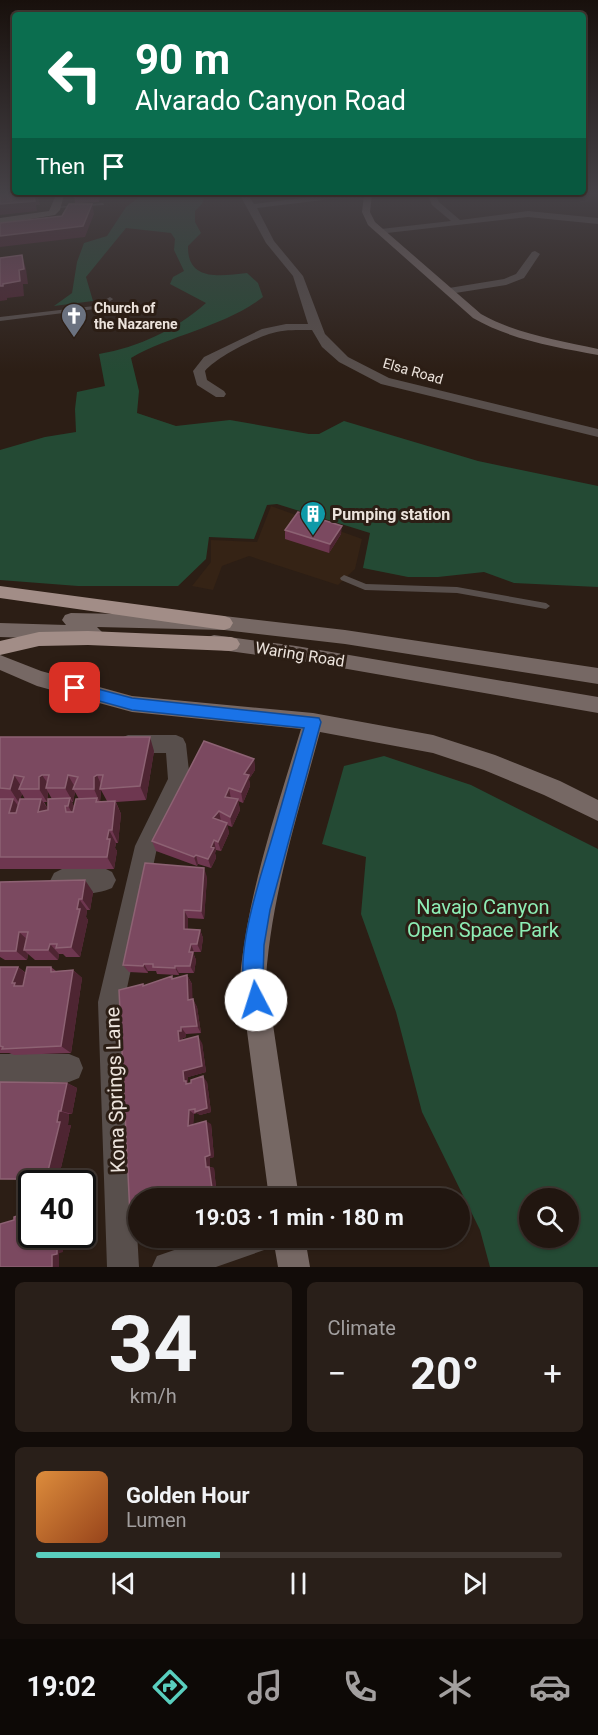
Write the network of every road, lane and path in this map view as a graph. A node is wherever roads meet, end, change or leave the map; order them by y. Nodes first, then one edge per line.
1 (280, 254) edge
2 (406, 254) edge
3 (536, 254) dead end
4 (448, 291) junction
5 (110, 299) dead end
6 (0, 319) edge
7 (315, 327) junction
8 (598, 352) edge
9 (220, 394) dead end
10 (598, 433) edge
11 (345, 578) dead end
12 (0, 592) edge
13 (546, 606) dead end
14 (0, 619) edge
15 (224, 623) junction
16 (0, 630) edge
17 (231, 644) junction
18 (0, 648) edge
19 (0, 662) edge
20 (598, 676) edge
21 (598, 705) edge
22 (313, 722) junction
23 (105, 744) edge
24 (598, 811) edge
25 (104, 880) dead end
26 (35, 881) edge
27 (0, 1068) edge
28 (69, 1068) dead end
29 (283, 1188) edge
30 (226, 1248) edge
31 (291, 1248) edge
32 (123, 1267) edge
33 (168, 1267) edge
34 (294, 1267) edge

1 - 7 street, Elsa Road
2 - 4 street
3 - 4 street
4 - 8 street
5 - 6 lane
7 - 9 street
7 - 10 street, Elsa Road
11 - 13 lane
12 - 15 highway
14 - 15 street, Waring Road
15 - 20 street, Waring Road
16 - 17 street, Waring Road
17 - 18 highway
17 - 21 street, Waring Road
19 - 22 street
22 - 24 street
22 - 29 street
23 - 32 street, Kona Springs Lane
25 - 26 street
27 - 28 street
30 - 33 street
31 - 34 street

